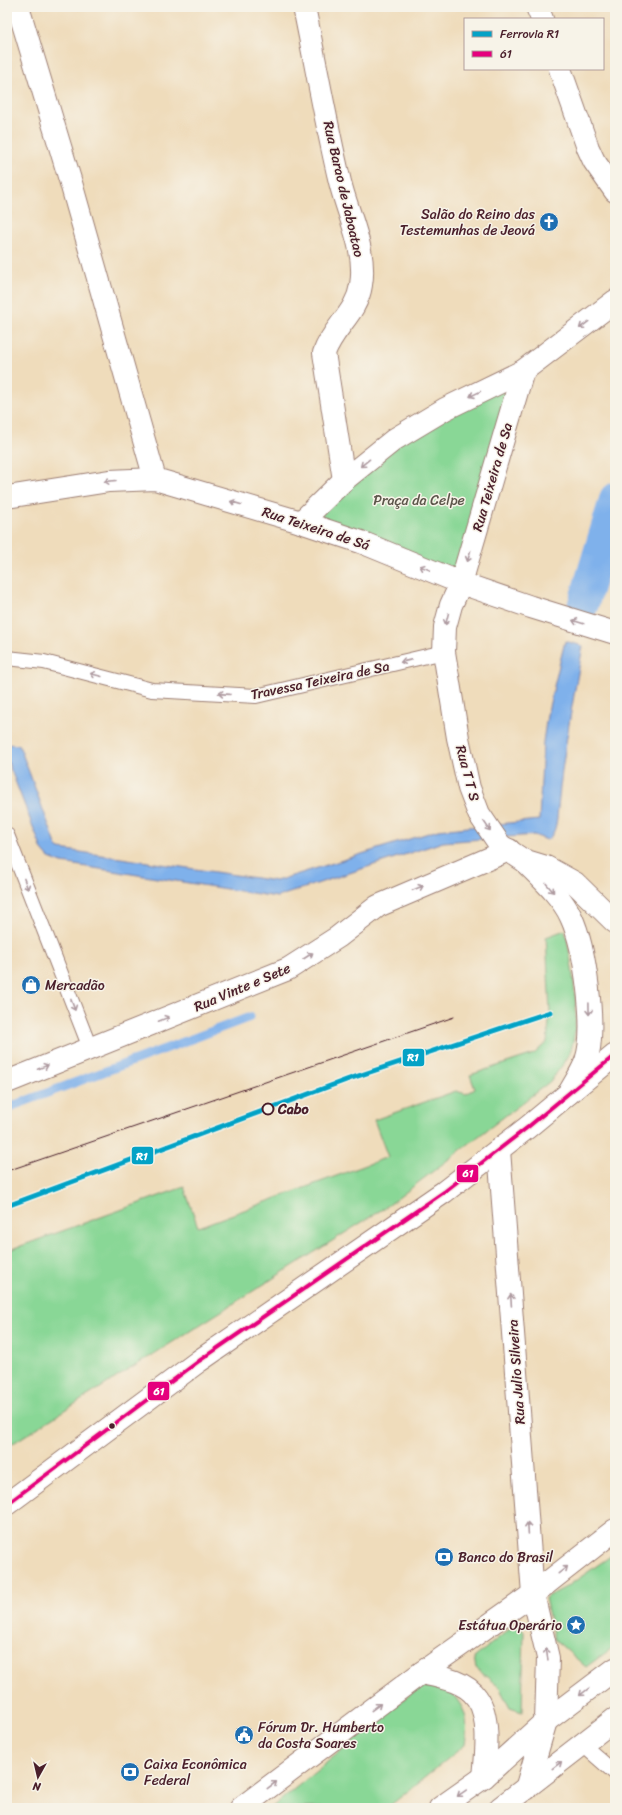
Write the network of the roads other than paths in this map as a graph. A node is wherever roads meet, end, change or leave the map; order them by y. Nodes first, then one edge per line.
1 (18, 7) edge
2 (304, 7) edge
3 (537, 7) edge
4 (542, 18) edge
5 (560, 70) edge
6 (615, 191) edge
7 (615, 302) edge
8 (523, 371) junction
9 (155, 479) junction
10 (344, 480) junction
11 (7, 497) edge
12 (301, 522) junction
13 (461, 583) junction
14 (615, 633) edge
15 (444, 652) junction
16 (7, 658) edge
17 (7, 835) edge
18 (516, 855) junction
19 (615, 922) edge
20 (90, 1048) junction
21 (615, 1055) edge
22 (7, 1082) edge
23 (569, 1093) junction
24 (499, 1150) junction
25 (7, 1504) edge
26 (615, 1530) edge
27 (533, 1594) junction
28 (615, 1669) edge
29 (422, 1673) junction
30 (615, 1719) edge
31 (546, 1721) junction
32 (583, 1745) junction
33 (615, 1773) edge
34 (484, 1777) junction
35 (526, 1789) junction
36 (241, 1808) edge
37 (440, 1808) edge
38 (500, 1808) edge

1 - 9 street
2 - 10 street, Rua Barao de Jaboatao
3 - 4 street
5 - 6 street
7 -> 8 street
8 -> 10 street
8 -> 13 street, Rua Teixeira de Sa
9 -> 11 street, Rua Teixeira de Sá
12 -> 9 street, Rua Teixeira de Sá
10 - 12 street
13 -> 12 street, Rua Teixeira de Sá
14 -> 13 street, Rua Teixeira de Sá
13 -> 15 street, Rua T T S
15 -> 16 lane, Travessa Teixeira de Sa
15 -> 18 street, Rua T T S
17 -> 20 lane
18 - 19 street, Rua T T S
20 -> 18 street, Rua Vinte e Sete
18 -> 23 street
22 -> 20 street, Rua Vinte e Sete
21 - 23 street
23 - 24 street
24 - 25 street
27 -> 24 street, Rua Julio Silveira
27 -> 26 street
27 - 29 street
31 -> 27 street, Rua Julio Silveira
28 -> 31 street
29 - 34 street
36 -> 29 street
30 - 32 street
31 - 34 street
31 - 35 street, Rua Julio Silveira
32 - 33 lane
35 -> 32 street
34 -> 37 street
35 - 38 street

